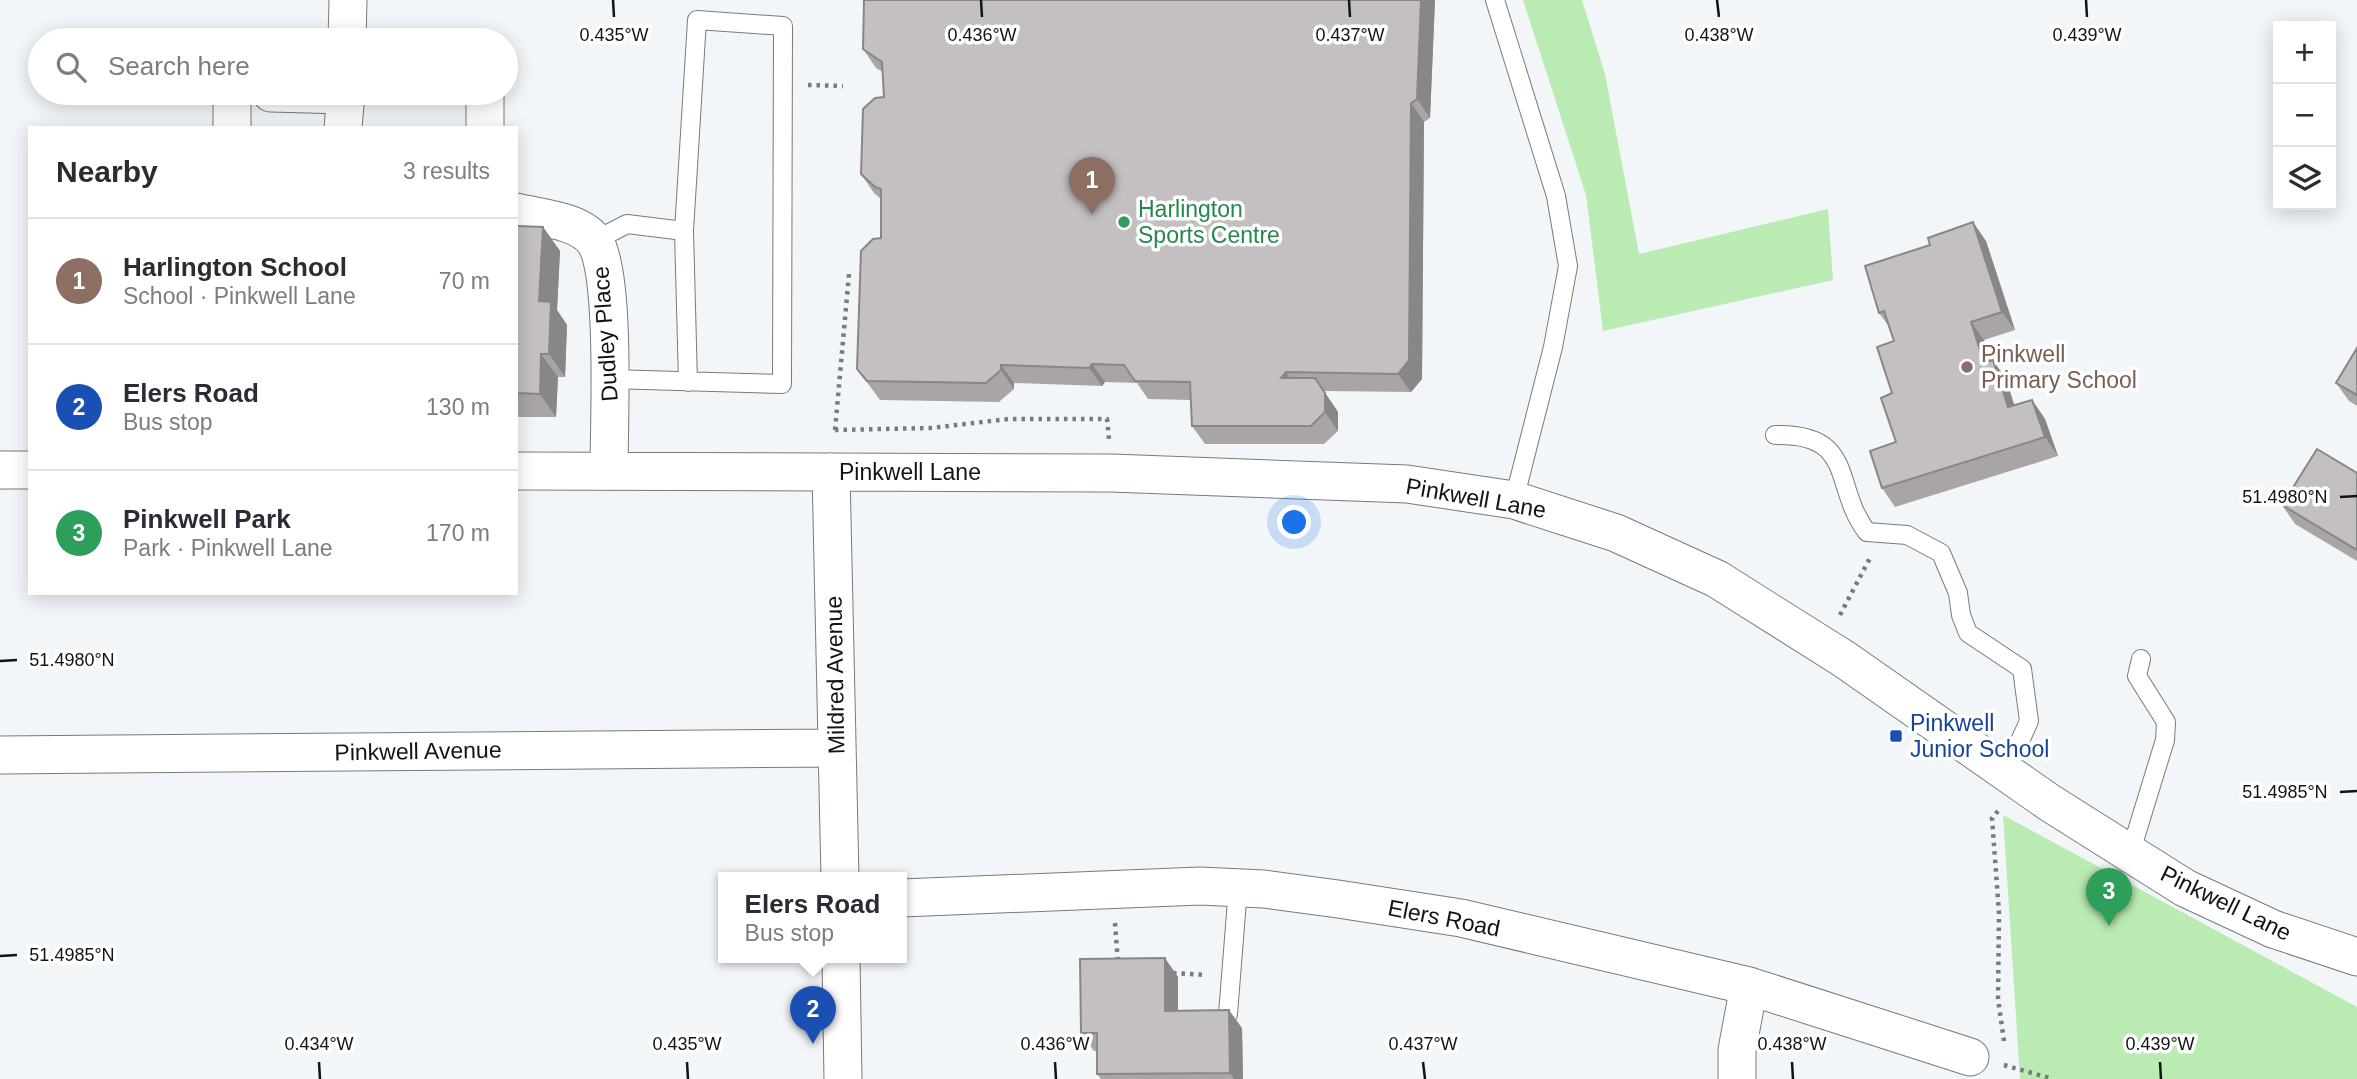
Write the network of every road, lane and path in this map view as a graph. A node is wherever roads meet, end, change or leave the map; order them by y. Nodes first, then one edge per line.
1 (348, 0) edge
2 (1494, 0) edge
3 (347, 28) edge
4 (783, 84) junction
5 (843, 86) dead end
6 (232, 105) edge
7 (485, 105) edge
8 (232, 126) edge
9 (485, 126) edge
10 (518, 213) edge
11 (684, 231) junction
12 (594, 241) junction
13 (849, 274) dead end
14 (610, 379) junction
15 (688, 382) junction
16 (835, 430) junction
17 (1775, 435) dead end
18 (0, 470) edge
19 (28, 470) edge
20 (518, 471) edge
21 (609, 471) junction
22 (831, 472) junction
23 (1111, 474) junction
24 (1514, 500) junction
25 (1882, 535) junction
26 (1839, 618) dead end
27 (2141, 659) dead end
28 (836, 748) junction
29 (0, 755) edge
30 (2013, 777) junction
31 (2130, 854) junction
32 (840, 872) edge
33 (1238, 888) junction
34 (1112, 889) junction
35 (907, 898) edge
36 (2357, 957) edge
37 (841, 963) edge
38 (1119, 971) edge
39 (1169, 973) dead end
40 (1231, 976) junction
41 (1749, 986) junction
42 (1228, 1014) edge
43 (1983, 1060) junction
44 (843, 1079) edge
45 (1737, 1079) edge
46 (2053, 1079) edge

1 - 3 street
2 - 24 lane
4 - 5 path
4 - 11 lane
4 - 15 lane
6 - 8 street
7 - 9 street
10 - 12 street, Dudley Place
11 - 12 lane
11 - 15 lane
12 - 14 street, Dudley Place
13 - 16 path
14 - 15 lane
14 - 21 street, Dudley Place
16 - 22 path
16 - 23 path
17 - 25 lane
18 - 19 street
20 - 21 street, Pinkwell Lane
21 - 22 street, Pinkwell Lane
22 - 23 street, Pinkwell Lane
22 - 28 street, Mildred Avenue
23 - 24 street, Pinkwell Lane
24 - 30 street, Pinkwell Lane
25 - 26 path
25 - 30 lane
27 - 31 lane
28 - 29 street, Pinkwell Avenue
28 - 32 street, Mildred Avenue
30 - 31 street, Pinkwell Lane
30 - 43 path
31 - 36 street, Pinkwell Lane
33 - 34 street, Elers Road
33 - 40 lane
33 - 41 street, Elers Road
34 - 35 street, Elers Road
34 - 38 path
37 - 44 street
39 - 40 path
40 - 42 lane
41 - 43 street, Elers Road
41 - 45 street
43 - 46 path

